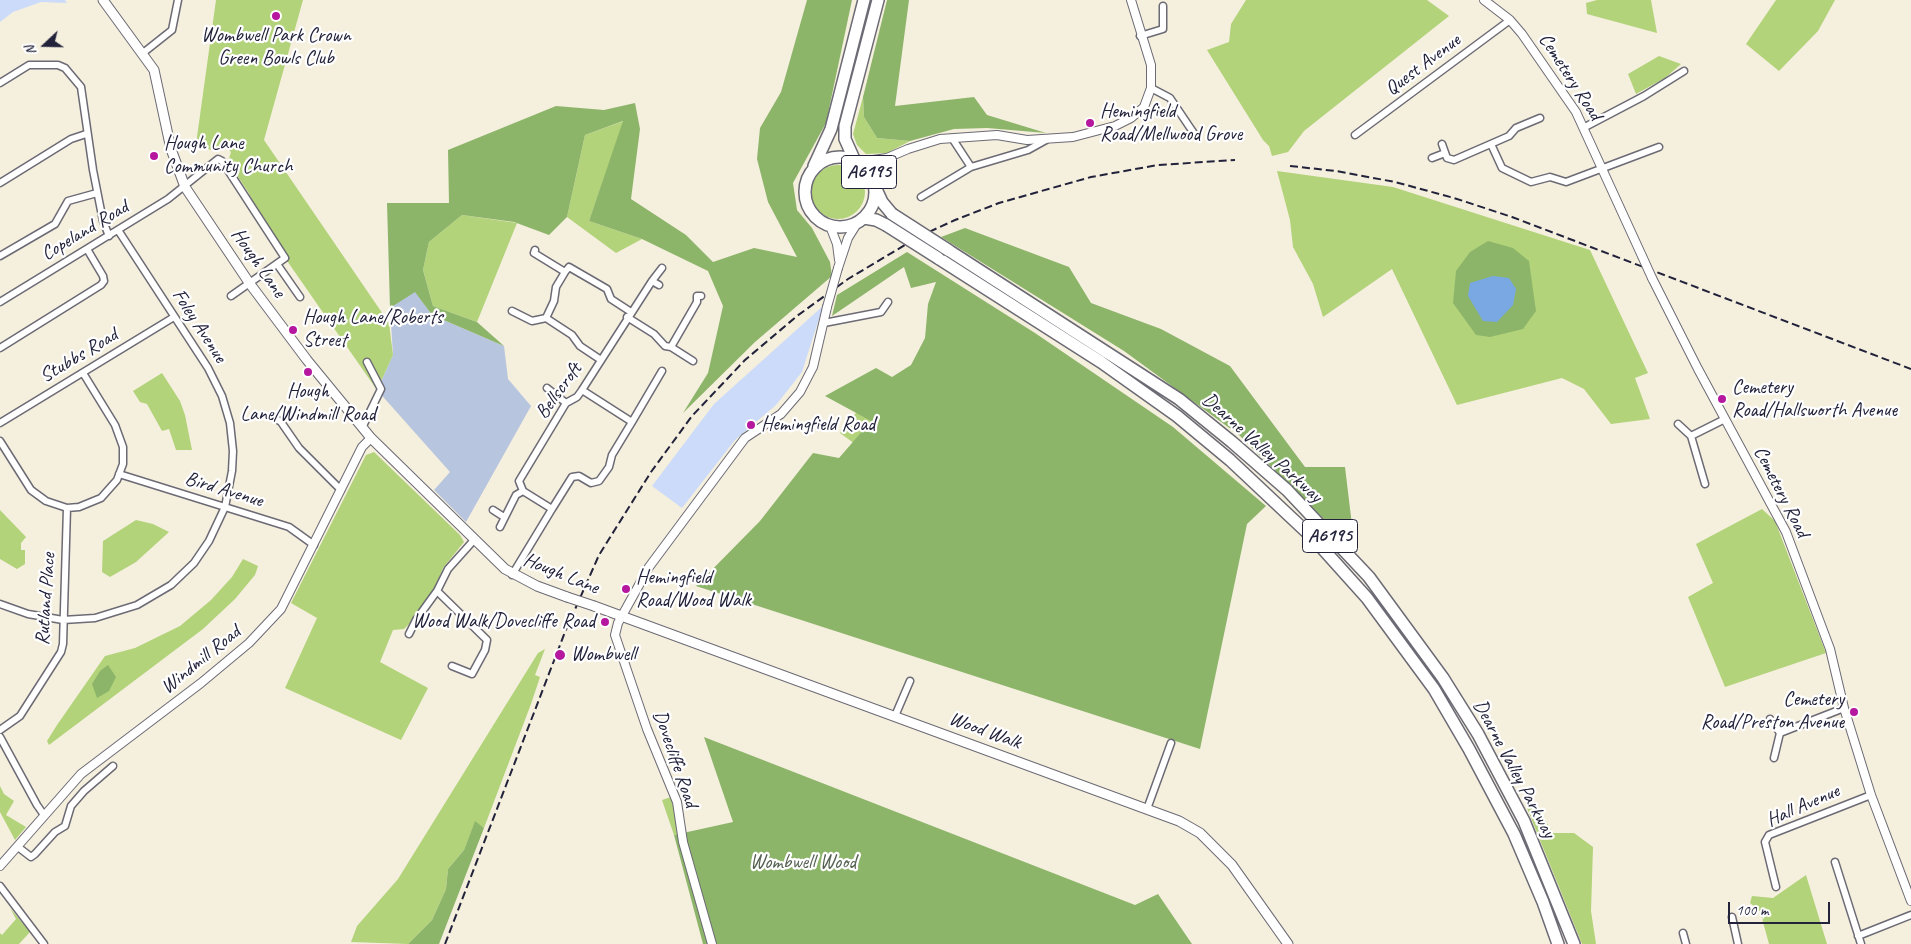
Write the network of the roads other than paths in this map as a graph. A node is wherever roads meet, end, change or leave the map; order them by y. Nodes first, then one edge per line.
1 (103, 0) edge
2 (178, 0) edge
3 (864, 0) edge
4 (878, 0) edge
5 (1131, 0) edge
6 (1484, 0) edge
7 (1163, 6) dead end
8 (1510, 20) junction
9 (1140, 36) junction
10 (143, 53) junction
11 (1684, 71) dead end
12 (0, 83) edge
13 (1151, 88) junction
14 (1540, 118) dead end
15 (1585, 127) junction
16 (86, 134) junction
17 (1195, 135) dead end
18 (1355, 135) dead end
19 (952, 138) junction
20 (1046, 140) junction
21 (1442, 144) dead end
22 (1491, 144) junction
23 (1659, 147) dead end
24 (1445, 153) junction
25 (887, 158) junction
26 (1432, 158) dead end
27 (856, 160) junction
28 (971, 167) junction
29 (1601, 169) junction
30 (811, 171) junction
31 (0, 183) edge
32 (875, 185) junction
33 (186, 187) junction
34 (98, 193) junction
35 (921, 197) dead end
36 (861, 220) junction
37 (830, 226) junction
38 (118, 230) junction
39 (109, 236) junction
40 (87, 249) junction
41 (536, 250) dead end
42 (0, 256) edge
43 (277, 264) junction
44 (838, 266) junction
45 (662, 268) dead end
46 (565, 272) junction
47 (652, 281) junction
48 (250, 284) junction
49 (659, 285) dead end
50 (231, 296) dead end
51 (700, 296) dead end
52 (300, 297) dead end
53 (0, 302) edge
54 (888, 302) dead end
55 (512, 311) dead end
56 (629, 315) junction
57 (174, 317) junction
58 (546, 318) junction
59 (824, 323) junction
60 (671, 347) junction
61 (0, 348) edge
62 (601, 360) junction
63 (693, 361) dead end
64 (367, 362) dead end
65 (662, 371) dead end
66 (83, 373) junction
67 (547, 388) dead end
68 (582, 390) junction
69 (566, 403) junction
70 (273, 416) dead end
71 (1725, 419) junction
72 (632, 422) junction
73 (0, 423) edge
74 (1678, 424) dead end
75 (362, 428) junction
76 (1691, 436) junction
77 (371, 438) junction
78 (0, 441) edge
79 (119, 474) junction
80 (1705, 484) dead end
81 (341, 490) junction
82 (523, 491) junction
83 (225, 507) junction
84 (67, 508) junction
85 (552, 509) junction
86 (493, 510) dead end
87 (504, 517) junction
88 (500, 528) dead end
89 (474, 540) junction
90 (314, 545) junction
91 (512, 575) junction
92 (437, 590) junction
93 (0, 604) edge
94 (623, 616) junction
95 (63, 620) junction
96 (409, 634) dead end
97 (452, 666) dead end
98 (910, 681) dead end
99 (1844, 708) junction
100 (895, 716) junction
101 (1770, 719) dead end
102 (0, 730) edge
103 (1780, 732) junction
104 (0, 737) edge
105 (1171, 742) dead end
106 (1774, 758) dead end
107 (113, 766) dead end
108 (1871, 795) junction
109 (1146, 809) junction
110 (44, 815) junction
111 (18, 847) junction
112 (1835, 862) dead end
113 (0, 866) edge
114 (0, 886) edge
115 (1776, 887) dead end
116 (1911, 901) edge
117 (1911, 915) edge
118 (1732, 917) dead end
119 (1683, 932) dead end
120 (1858, 936) junction
121 (44, 944) edge
122 (712, 944) edge
123 (1288, 944) edge
124 (1558, 944) edge
125 (1574, 944) edge
126 (1686, 944) edge
127 (1738, 944) edge
128 (1861, 944) edge

1 - 10 main road, Hough Lane
2 - 10 street
3 - 30 highway, A6195
4 - 27 highway, A6195
5 - 9 street
6 - 8 street, Cemetery Road
7 - 9 street
8 - 15 street, Cemetery Road
8 - 18 street, Quest Avenue
9 - 13 street
10 - 33 main road, Hough Lane
11 - 15 street
12 - 16 street
13 - 17 street
13 - 20 street
14 - 22 street
15 - 29 street, Cemetery Road
16 - 31 street
16 - 34 street
19 - 20 street
19 - 25 street
19 - 28 street
20 - 28 street
21 - 24 street
22 - 24 street
22 - 29 street
23 - 29 street
24 - 26 street
25 - 27 street
25 - 32 street
27 - 30 highway, A6195
27 - 32 highway, A6195
28 - 35 street
29 - 71 street, Cemetery Road, bridge
30 - 37 highway, A6195
32 - 36 highway, A6195
32 - 125 highway, Dearne Valley Parkway / A6195, bridge
33 - 38 street, Copeland Road
33 - 43 street, Copeland Road
33 - 48 main road, Hough Lane
34 - 39 street
34 - 42 street
36 - 37 highway, A6195
36 - 44 street
36 - 124 highway, Dearne Valley Parkway / A6195, bridge
37 - 44 street
38 - 39 street, Copeland Road
38 - 57 street, Foley Avenue
39 - 40 street, Copeland Road
40 - 53 street, Copeland Road
40 - 61 street
41 - 46 street
43 - 48 street
43 - 52 street
44 - 59 street, bridge
45 - 47 street, Bellscroft
46 - 56 street
46 - 58 street
47 - 49 street
47 - 56 street, Bellscroft
48 - 50 street
48 - 75 main road, Hough Lane
51 - 60 street
54 - 59 street
55 - 58 street
56 - 60 street
56 - 62 street, Bellscroft
57 - 66 street, Stubbs Road
57 - 83 street, Foley Avenue
58 - 62 street
59 - 94 street
60 - 63 street
62 - 68 street, Bellscroft
64 - 75 street
65 - 72 street
66 - 73 street, Stubbs Road
66 - 79 street
67 - 69 street
68 - 69 street, Bellscroft
68 - 72 street
69 - 82 street, Bellscroft
70 - 81 street
71 - 76 street
71 - 99 street, Cemetery Road
72 - 85 street
74 - 76 street
75 - 77 main road, Hough Lane
76 - 80 street
77 - 81 street, Windmill Road
77 - 89 main road, Hough Lane
78 - 84 street
79 - 83 street, Bird Avenue
79 - 84 street
81 - 90 street, Windmill Road
82 - 85 street
82 - 87 street
83 - 90 street, Bird Avenue
83 - 95 street, Foley Avenue
84 - 95 street, Rutland Place
85 - 91 street
86 - 87 street
87 - 88 street
89 - 91 main road, Hough Lane
89 - 92 street
90 - 110 street, Windmill Road
91 - 94 main road, Hough Lane, bridge
92 - 96 street
92 - 97 street
93 - 95 street, Foley Avenue
94 - 100 main road, Wood Walk
94 - 122 street, Dovecliffe Road
95 - 102 street, Rutland Place
98 - 100 street
99 - 103 street
99 - 108 street, Cemetery Road
100 - 109 main road, Wood Walk
101 - 103 street
103 - 106 street
104 - 110 street
105 - 109 street
107 - 111 street
108 - 115 street, Hall Avenue
108 - 116 street, Cemetery Road
109 - 123 main road, Wood Walk
110 - 111 street, Windmill Road
111 - 113 street, Windmill Road
112 - 120 street
114 - 121 street
117 - 120 street
118 - 127 street
119 - 126 street
120 - 128 street

